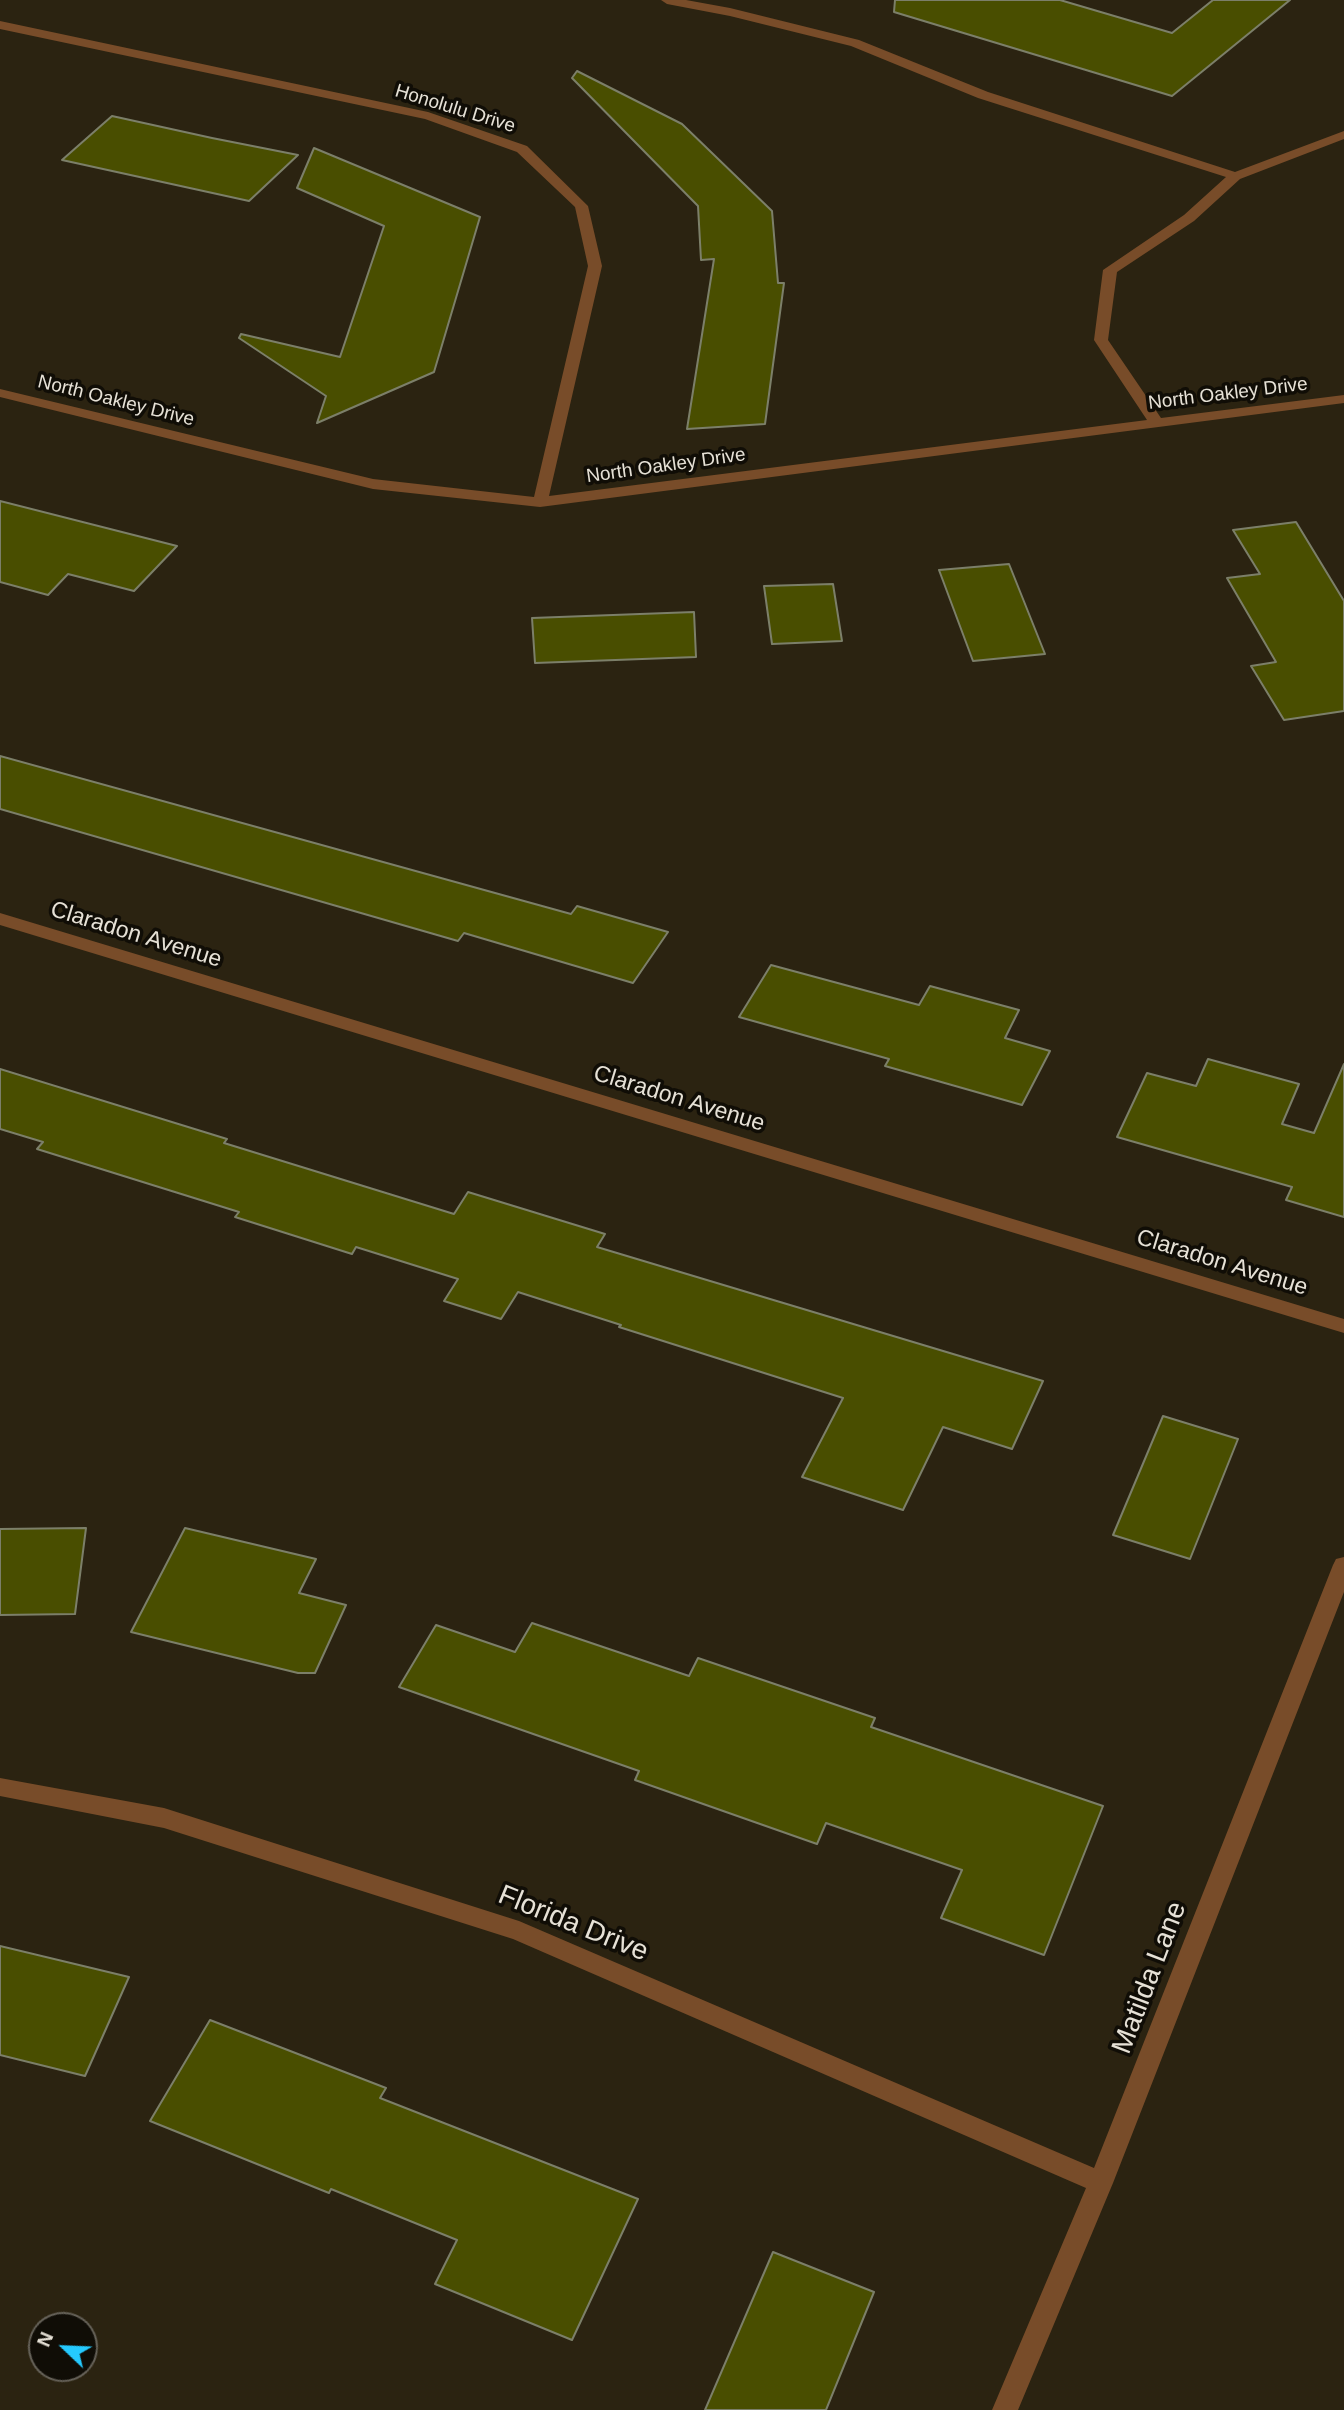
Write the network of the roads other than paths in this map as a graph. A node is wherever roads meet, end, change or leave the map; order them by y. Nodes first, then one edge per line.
1 (667, 0) edge
2 (0, 25) edge
3 (1344, 135) edge
4 (1235, 176) junction
5 (0, 393) edge
6 (1344, 399) edge
7 (1157, 423) junction
8 (540, 502) junction
9 (0, 919) edge
10 (1344, 1326) edge
11 (1344, 1565) edge
12 (0, 1787) edge
13 (1101, 2183) junction
14 (1005, 2410) edge

1 - 4 street
2 - 8 street, Honolulu Drive
3 - 4 street
4 - 7 street
5 - 8 street, North Oakley Drive
6 - 7 street, North Oakley Drive
7 - 8 street, North Oakley Drive
9 - 10 street, Claradon Avenue
11 - 13 street, Matilda Lane
12 - 13 street, Florida Drive
13 - 14 street, Matilda Lane

